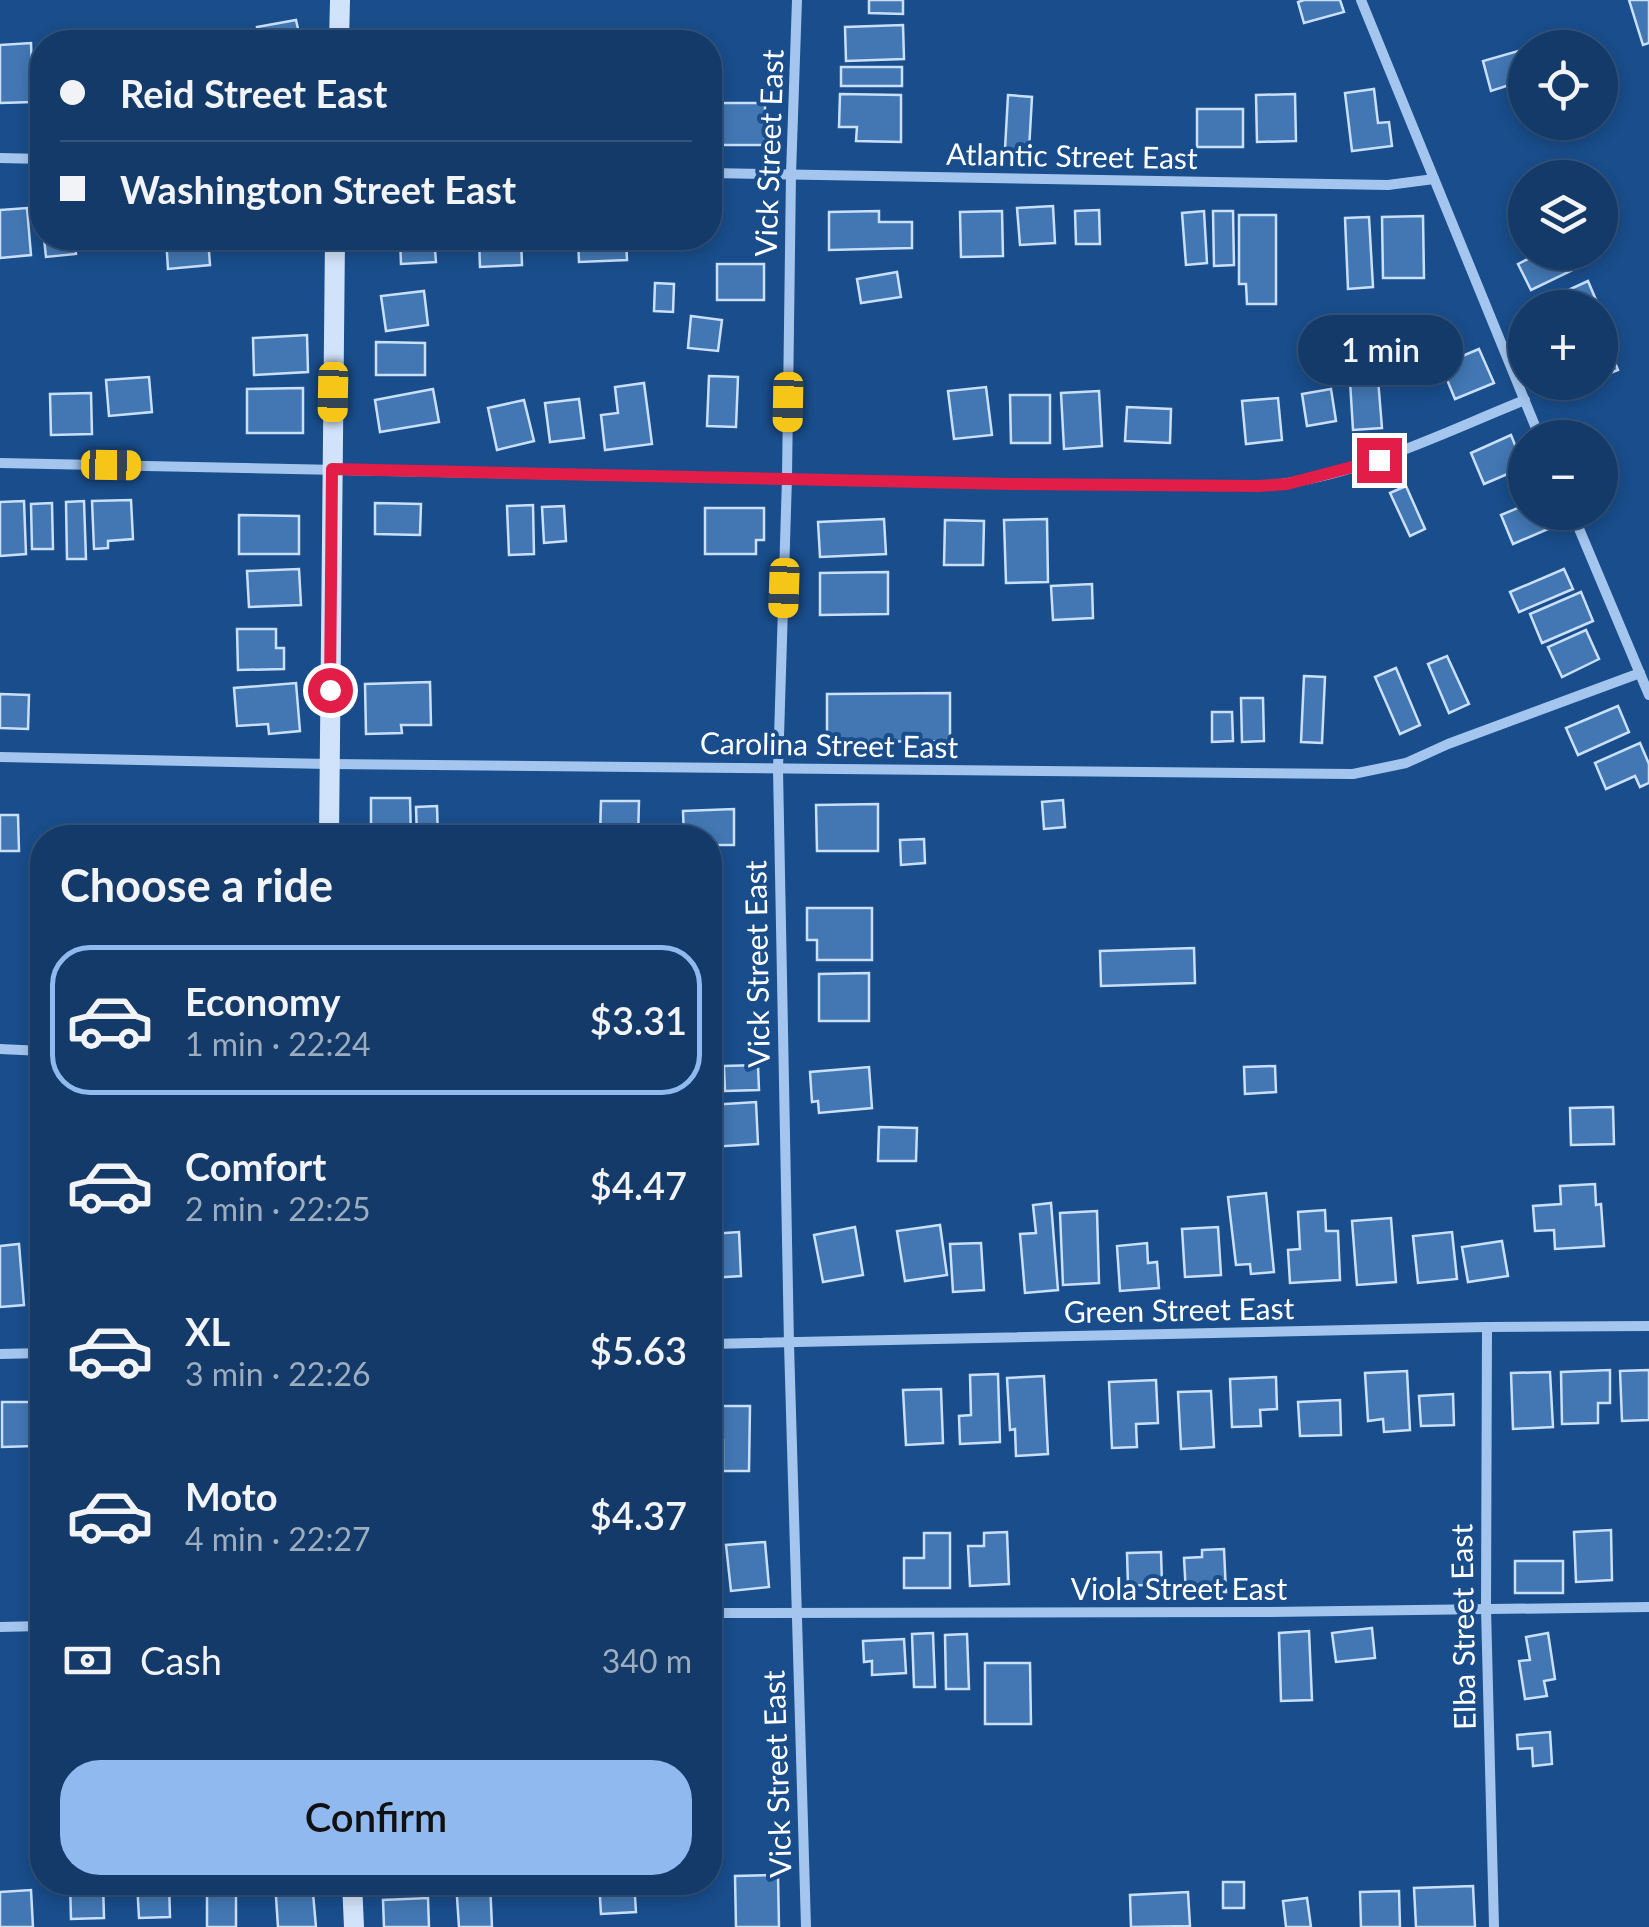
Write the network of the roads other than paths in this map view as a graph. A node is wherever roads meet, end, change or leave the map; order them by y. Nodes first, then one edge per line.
1 (340, 0) edge
2 (798, 0) edge
3 (1361, 0) edge
4 (339, 30) edge
5 (0, 158) edge
6 (30, 159) edge
7 (722, 173) edge
8 (791, 174) junction
9 (1434, 179) junction
10 (335, 250) edge
11 (1508, 359) edge
12 (1525, 400) joint
13 (1533, 420) edge
14 (0, 463) edge
15 (332, 469) junction
16 (787, 478) junction
17 (1580, 530) edge
18 (1640, 673) junction
19 (1649, 695) edge
20 (0, 756) edge
21 (329, 764) junction
22 (778, 769) junction
23 (328, 825) edge
24 (0, 1050) edge
25 (30, 1051) edge
26 (1649, 1326) edge
27 (1487, 1327) junction
28 (722, 1344) edge
29 (789, 1344) junction
30 (0, 1354) edge
31 (30, 1354) edge
32 (1649, 1607) edge
33 (1486, 1608) junction
34 (796, 1612) junction
35 (722, 1614) edge
36 (30, 1626) edge
37 (0, 1627) edge
38 (353, 1895) edge
39 (354, 1927) edge
40 (806, 1927) edge
41 (1494, 1927) edge

1 - 4 street
2 - 8 street, Vick Street East
3 - 9 street
5 - 6 street
7 - 8 street, Atlantic Street East
8 - 9 street, Atlantic Street East
8 - 16 street, Vick Street East
9 - 11 street
10 - 15 street
12 - 13 street
12 - 16 street
14 - 15 street
15 - 16 street
15 - 21 street
16 - 22 street, Vick Street East
17 - 18 street
18 - 19 street
18 - 22 street, Carolina Street East
20 - 21 street, Carolina Street East
21 - 22 street, Carolina Street East
21 - 23 street
22 - 29 street, Vick Street East
24 - 25 street
26 - 27 street, Green Street East
27 - 29 street, Green Street East
27 - 33 street, Elba Street East
28 - 29 street, Green Street East
29 - 34 street, Vick Street East
30 - 31 street
32 - 33 street, Viola Street East
33 - 34 street, Viola Street East
33 - 41 street, Elba Street East
34 - 35 street, Viola Street East
34 - 40 street, Vick Street East
36 - 37 street
38 - 39 street

